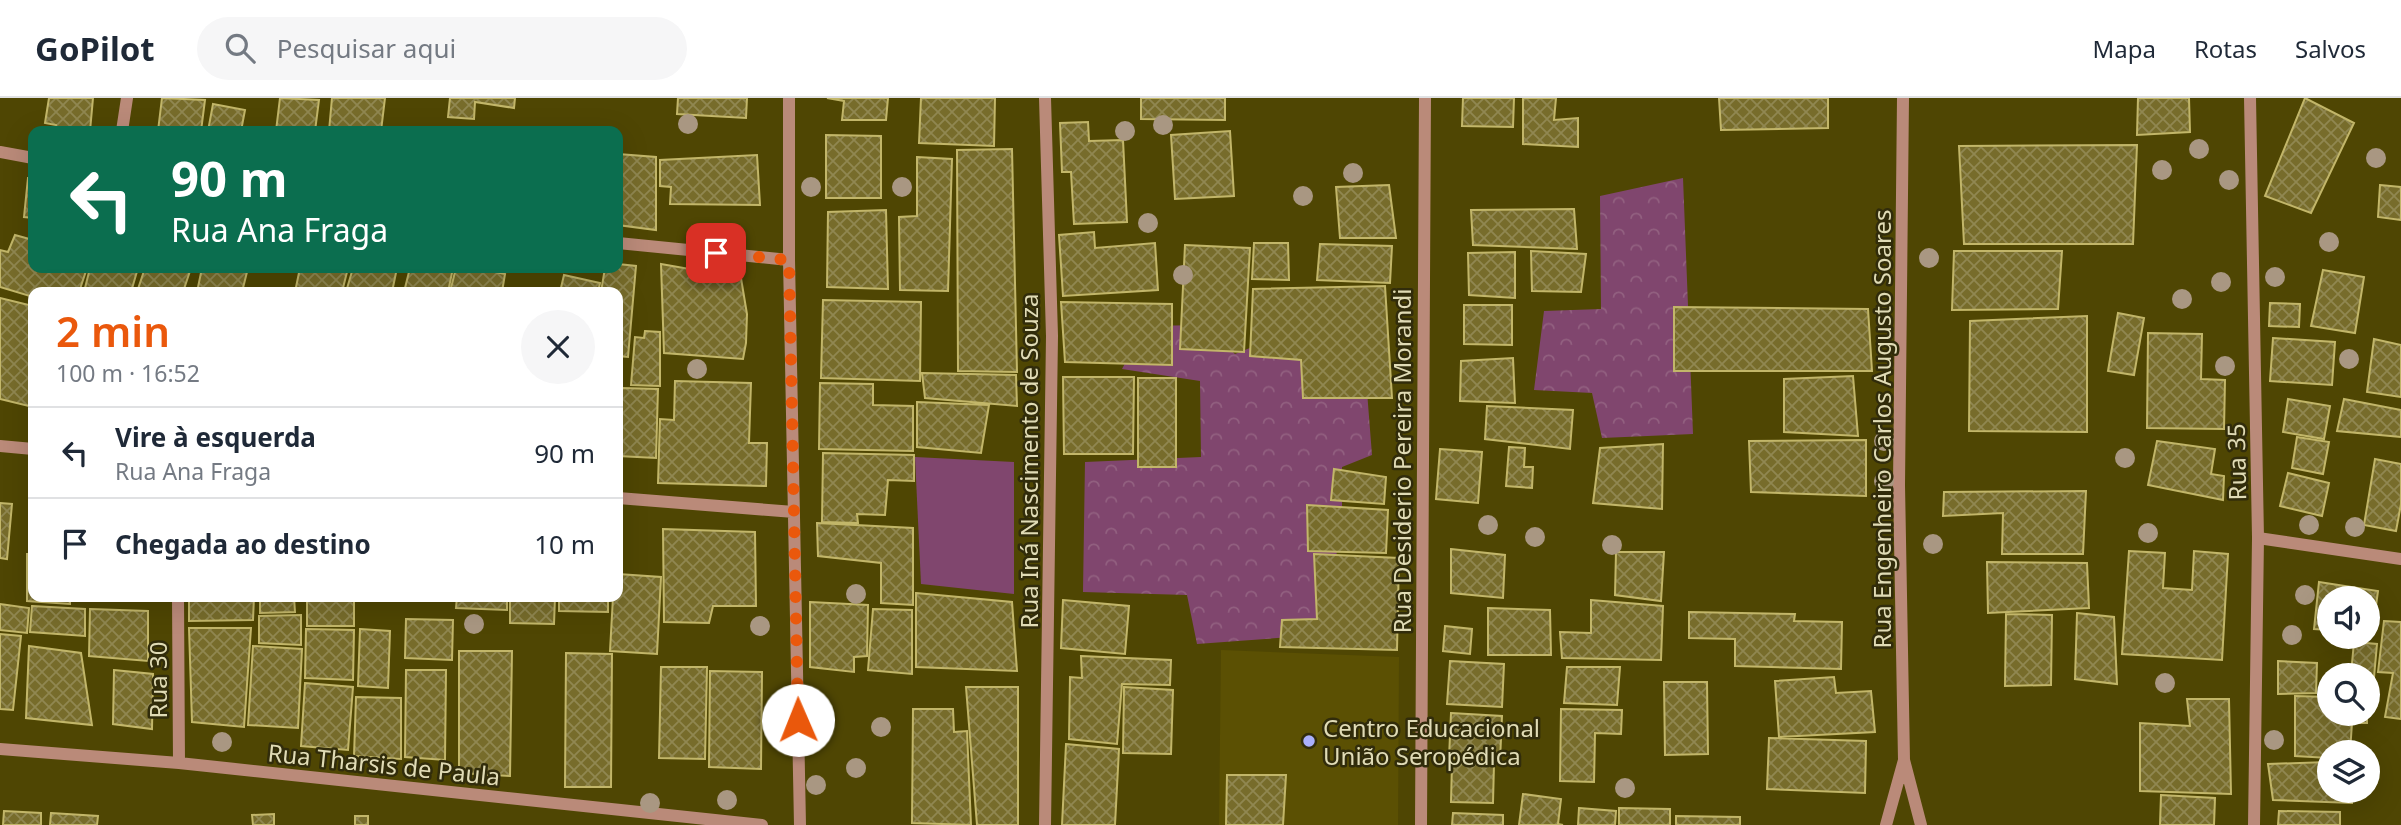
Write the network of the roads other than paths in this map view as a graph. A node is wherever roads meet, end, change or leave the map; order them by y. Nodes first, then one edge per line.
1 (127, 98) edge
2 (789, 98) edge
3 (1045, 98) edge
4 (1425, 98) edge
5 (1903, 98) edge
6 (2250, 98) edge
7 (123, 126) edge
8 (0, 152) edge
9 (28, 157) edge
10 (623, 243) edge
11 (789, 260) junction
12 (0, 446) edge
13 (28, 449) edge
14 (623, 499) edge
15 (794, 512) junction
16 (2258, 538) junction
17 (2401, 559) edge
18 (178, 602) edge
19 (0, 749) edge
20 (1904, 760) junction
21 (179, 763) junction
22 (762, 825) edge
23 (800, 825) edge
24 (1045, 825) edge
25 (1421, 825) edge
26 (1886, 825) edge
27 (1921, 825) edge
28 (2254, 825) edge

1 - 7 street
2 - 11 street
3 - 24 street, Rua Iná Nascimento de Souza
4 - 25 street, Rua Desiderio Pereira Morandi
5 - 20 street, Rua Engenheiro Carlos Augusto Soares
6 - 16 street, Rua 35
8 - 9 street
10 - 11 street
11 - 15 street
12 - 13 street
14 - 15 street
15 - 23 street
16 - 17 street
16 - 28 street, Rua 35
18 - 21 street, Rua 30
19 - 21 street, Rua Tharsis de Paula
20 - 26 street, Rua Engenheiro Carlos Augusto Soares
20 - 27 street, Rua Engenheiro Carlos Augusto Soares
21 - 22 street, Rua Tharsis de Paula

